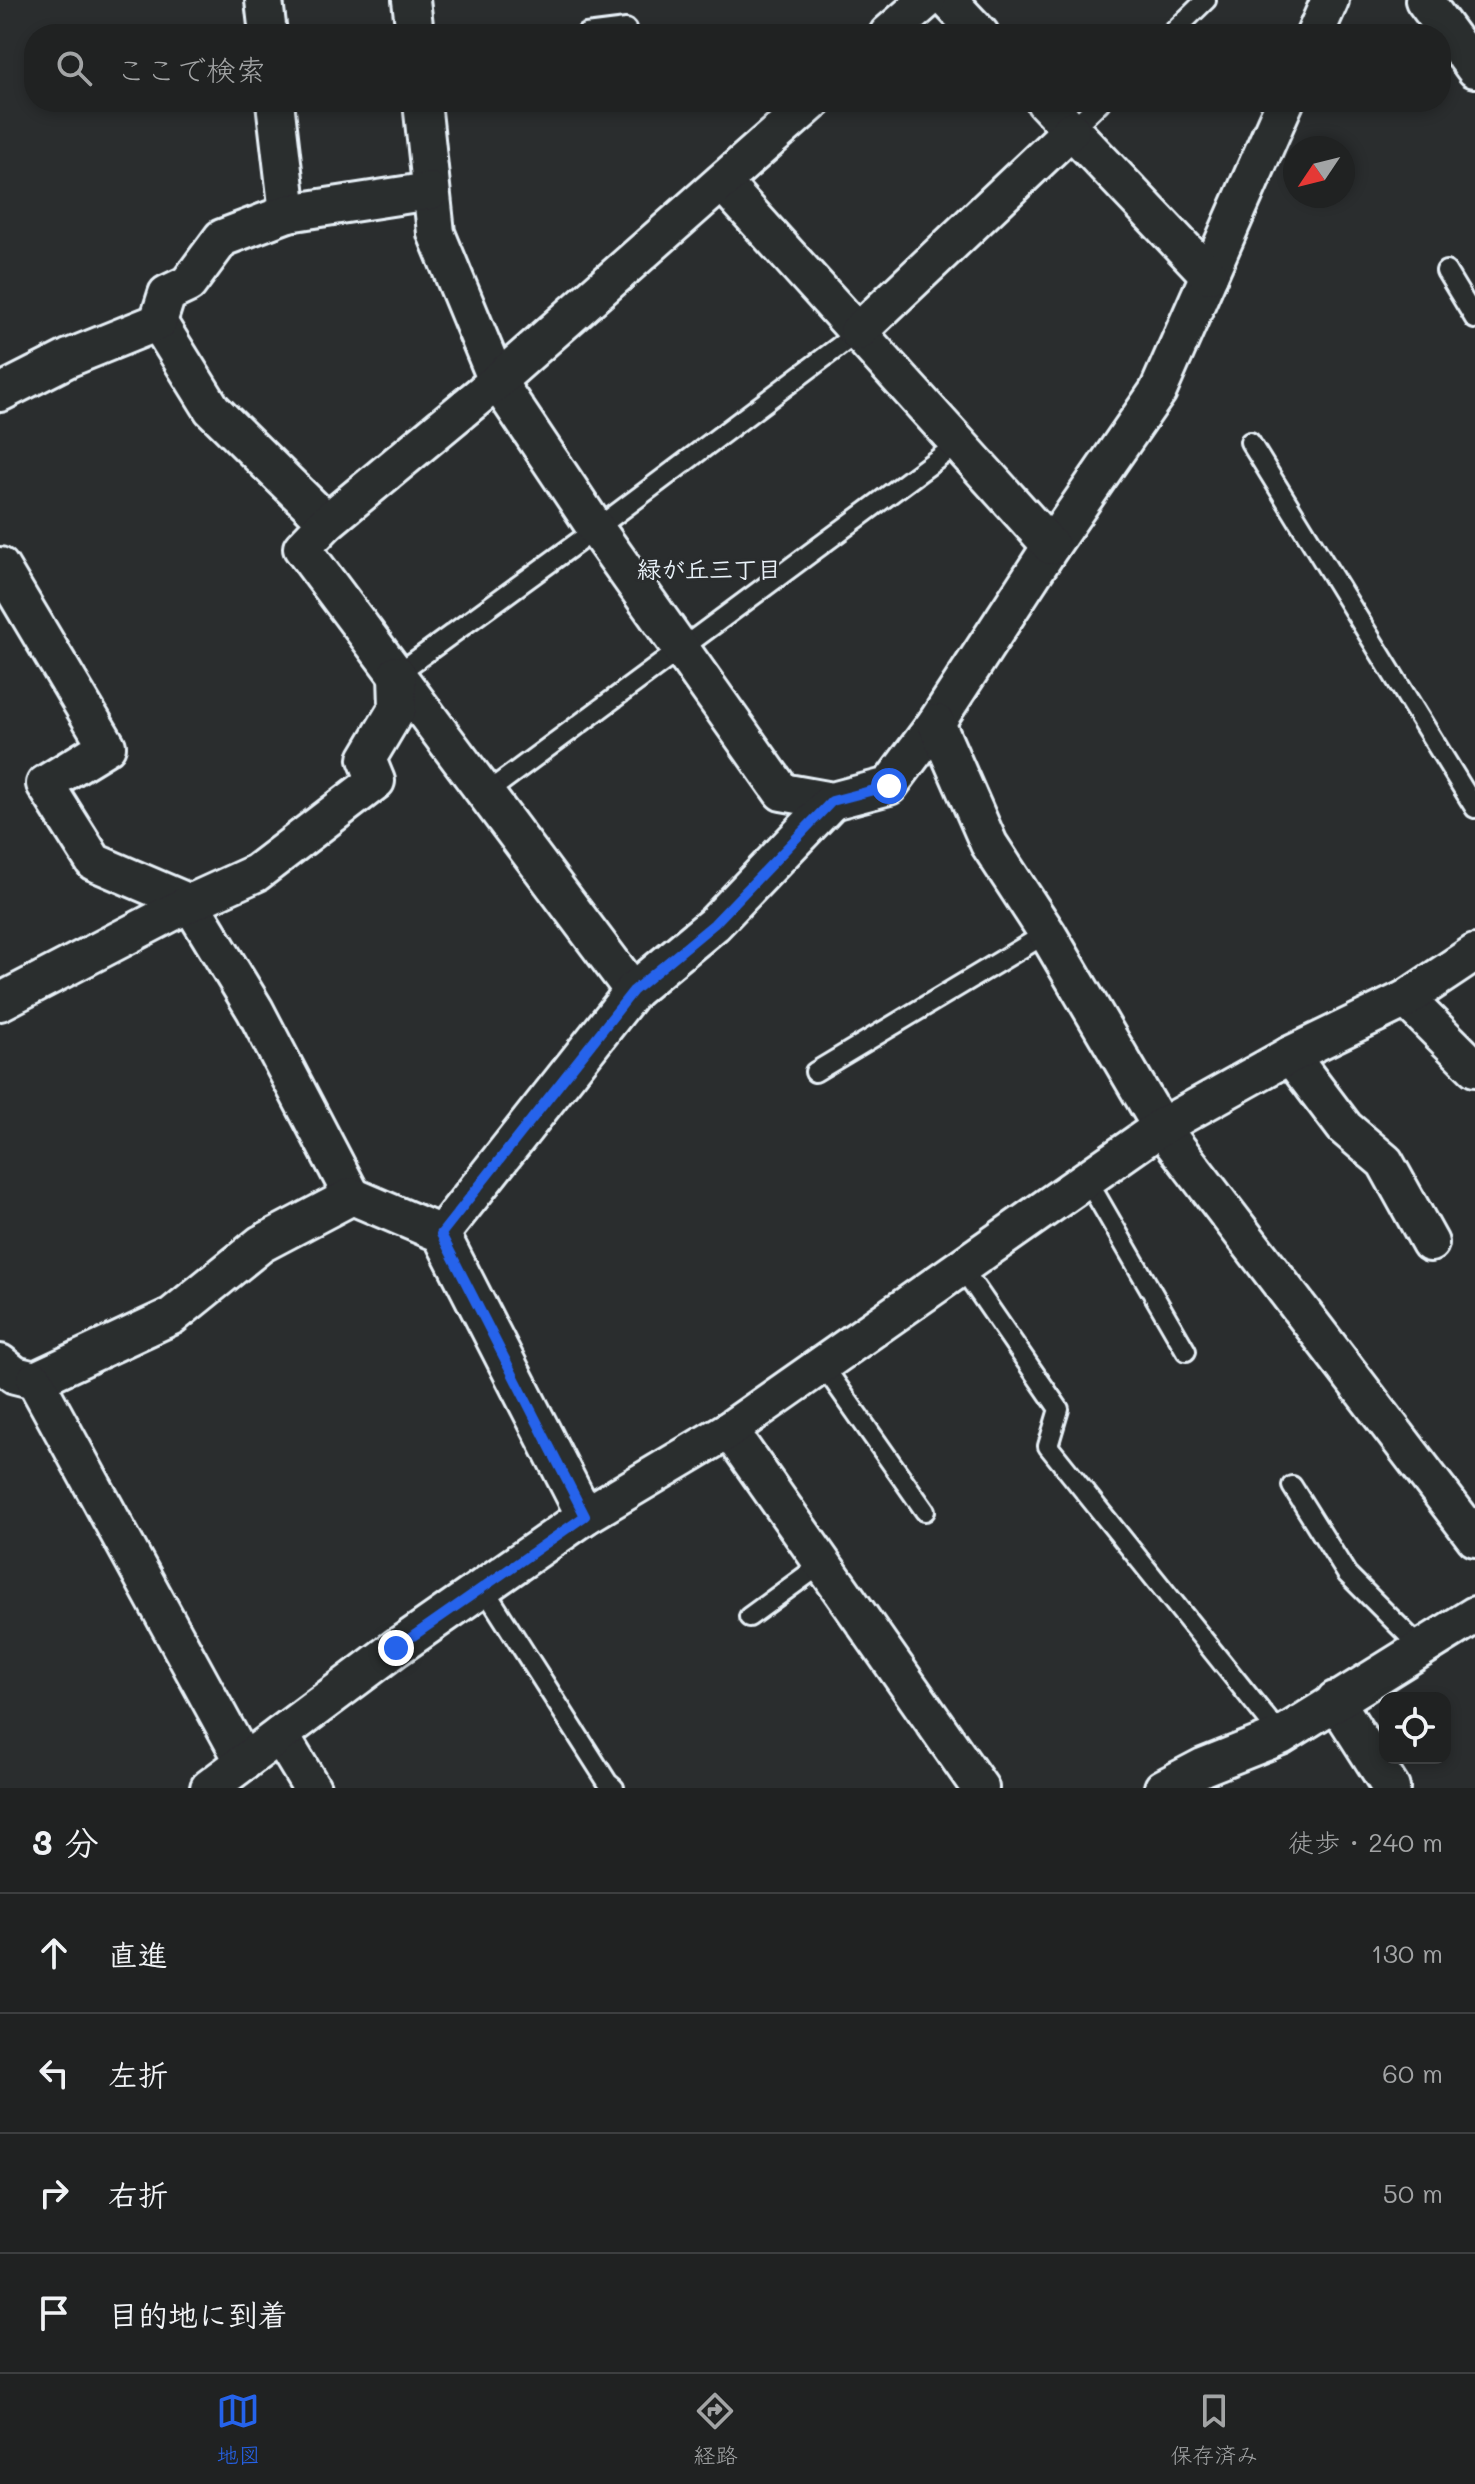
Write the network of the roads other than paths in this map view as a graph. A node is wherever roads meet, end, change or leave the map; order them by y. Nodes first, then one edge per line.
1 (264, 0) edge
2 (411, 0) edge
3 (927, 0) edge
4 (948, 0) edge
5 (1206, 0) edge
6 (1330, 0) edge
7 (1424, 0) edge
8 (267, 24) edge
9 (414, 24) edge
10 (899, 24) edge
11 (971, 24) edge
12 (1181, 24) edge
13 (1319, 24) edge
14 (1442, 24) edge
15 (1451, 37) edge
16 (1475, 69) edge
17 (276, 112) edge
18 (423, 112) edge
19 (801, 112) edge
20 (1054, 112) edge
21 (1090, 112) edge
22 (1281, 112) edge
23 (1071, 130) junction
24 (722, 182) junction
25 (430, 191) junction
26 (288, 213) junction
27 (1446, 271) dead end
28 (1209, 275) junction
29 (1475, 319) edge
30 (158, 322) junction
31 (858, 332) junction
32 (497, 381) junction
33 (0, 393) edge
34 (1250, 442) dead end
35 (959, 443) junction
36 (327, 522) junction
37 (596, 529) junction
38 (1051, 546) junction
39 (0, 566) edge
40 (682, 648) junction
41 (397, 674) junction
42 (936, 723) junction
43 (485, 794) junction
44 (832, 801) junction
45 (1475, 808) edge
46 (190, 903) junction
47 (1047, 933) junction
48 (1475, 953) edge
49 (633, 991) junction
50 (1406, 999) junction
51 (0, 1002) edge
52 (1290, 1055) junction
53 (1475, 1068) edge
54 (815, 1072) dead end
55 (1161, 1127) junction
56 (1086, 1178) junction
57 (352, 1196) junction
58 (441, 1234) junction
59 (1430, 1243) dead end
60 (960, 1265) junction
61 (1186, 1351) dead end
62 (0, 1363) edge
63 (822, 1364) junction
64 (35, 1380) junction
65 (729, 1430) junction
66 (1292, 1486) dead end
67 (925, 1511) dead end
68 (585, 1516) junction
69 (1475, 1538) edge
70 (823, 1563) junction
71 (483, 1587) junction
72 (749, 1617) dead end
73 (1474, 1617) edge
74 (1421, 1648) junction
75 (1335, 1700) junction
76 (280, 1735) junction
77 (1281, 1736) junction
78 (244, 1762) junction
79 (209, 1788) edge
80 (312, 1788) edge
81 (614, 1788) edge
82 (980, 1788) edge
83 (1163, 1788) edge
84 (1391, 1788) edge

1 - 8 street
2 - 9 street
3 - 10 street
4 - 11 street
5 - 12 lane
6 - 13 street
7 - 14 street
15 - 16 street
17 - 26 street
18 - 25 street
19 - 24 street
20 - 23 street
21 - 23 lane
22 - 28 street
23 - 28 street
23 - 31 street
24 - 31 street
24 - 32 street
25 - 26 street
25 - 32 street
26 - 30 street
27 - 29 lane
28 - 38 street
30 - 33 street
30 - 36 street
31 - 35 street
31 - 37 lane
32 - 36 street
32 - 37 street
34 - 45 lane
35 - 38 street
35 - 40 lane
36 - 41 street
37 - 40 street
37 - 41 lane
38 - 42 street
39 - 46 street
40 - 43 lane
40 - 44 street
41 - 43 street
41 - 46 street
42 - 44 street
42 - 47 street
43 - 49 street
44 - 49 street
46 - 51 street
46 - 57 street
47 - 54 lane
47 - 55 street
48 - 50 street
49 - 58 street
50 - 52 street
50 - 53 street
52 - 55 street
52 - 59 street
55 - 56 street
55 - 69 street
56 - 60 street
56 - 61 lane
57 - 58 street
57 - 64 street
58 - 68 street
60 - 63 street
60 - 77 lane
62 - 64 street
63 - 65 street
63 - 67 lane
64 - 78 street
65 - 68 street
65 - 70 street
66 - 74 lane
68 - 71 street
70 - 72 lane
70 - 82 street
71 - 76 street
71 - 81 lane
73 - 74 street
74 - 75 street
75 - 77 street
75 - 84 street
76 - 78 street
76 - 80 street
77 - 83 street
78 - 79 street

